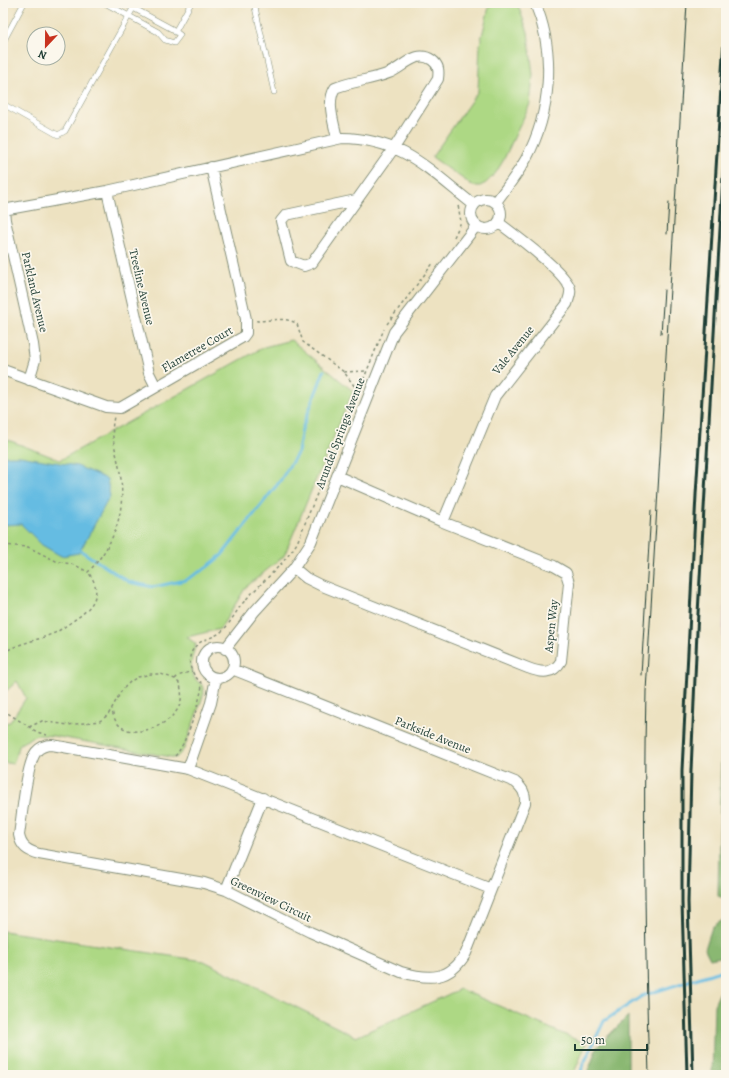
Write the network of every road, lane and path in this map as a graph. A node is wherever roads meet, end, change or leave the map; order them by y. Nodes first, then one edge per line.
1 (24, 3) edge
2 (105, 3) edge
3 (124, 3) edge
4 (191, 3) edge
5 (254, 3) edge
6 (535, 3) edge
7 (134, 5) edge
8 (129, 16) junction
9 (176, 32) junction
10 (3, 42) edge
11 (274, 92) dead end
12 (3, 104) edge
13 (337, 139) junction
14 (394, 148) junction
15 (211, 167) junction
16 (107, 191) junction
17 (356, 200) junction
18 (455, 201) dead end
19 (496, 202) junction
20 (474, 205) junction
21 (4, 210) edge
22 (499, 223) junction
23 (476, 226) junction
24 (453, 238) dead end
25 (435, 262) dead end
26 (255, 314) dead end
27 (3, 370) edge
28 (366, 371) junction
29 (344, 372) junction
30 (29, 380) junction
31 (156, 387) junction
32 (358, 391) junction
33 (117, 408) junction
34 (337, 476) junction
35 (443, 522) junction
36 (3, 545) edge
37 (294, 568) junction
38 (88, 572) junction
39 (225, 648) junction
40 (3, 653) edge
41 (232, 669) junction
42 (192, 670) junction
43 (216, 678) junction
44 (175, 679) junction
45 (112, 708) junction
46 (3, 710) edge
47 (29, 727) junction
48 (50, 735) dead end
49 (175, 757) dead end
50 (188, 769) junction
51 (263, 798) junction
52 (491, 889) junction
53 (226, 890) junction

1 - 10 lane
2 - 8 lane
3 - 7 lane
4 - 9 lane
5 - 11 lane
6 - 19 street
7 - 8 lane
7 - 9 lane
8 - 9 lane
8 - 12 lane
13 - 14 street
13 - 14 street
13 - 15 street
14 - 17 street
14 - 20 street
15 - 16 street
15 - 31 street, Flametree Court
16 - 21 street
16 - 31 street, Treeline Avenue
17 - 17 street
18 - 24 path
19 - 20 street
19 - 22 street
20 - 23 street
21 - 30 street, Parkland Avenue
22 - 23 street
22 - 35 street, Vale Avenue
23 - 34 street, Arundel Springs Avenue
25 - 28 path
26 - 29 path
27 - 30 street
28 - 29 path
28 - 32 path
29 - 32 path
30 - 33 street
31 - 33 street, Flametree Court
32 - 42 path
33 - 38 path
34 - 35 street, Aspen Way
34 - 37 street, Arundel Springs Avenue
35 - 37 street, Aspen Way
36 - 38 path
37 - 39 street, Arundel Springs Avenue
38 - 40 path
39 - 41 street
39 - 43 street
41 - 43 street
41 - 52 street, Parkside Avenue
42 - 44 path
42 - 49 path
43 - 50 street
44 - 45 path
44 - 45 path
45 - 47 path
46 - 47 path
47 - 48 path
50 - 51 street, Greenview Circuit
50 - 53 street, Greenview Circuit
51 - 52 street, Greenview Circuit
51 - 53 street
52 - 53 street, Greenview Circuit

